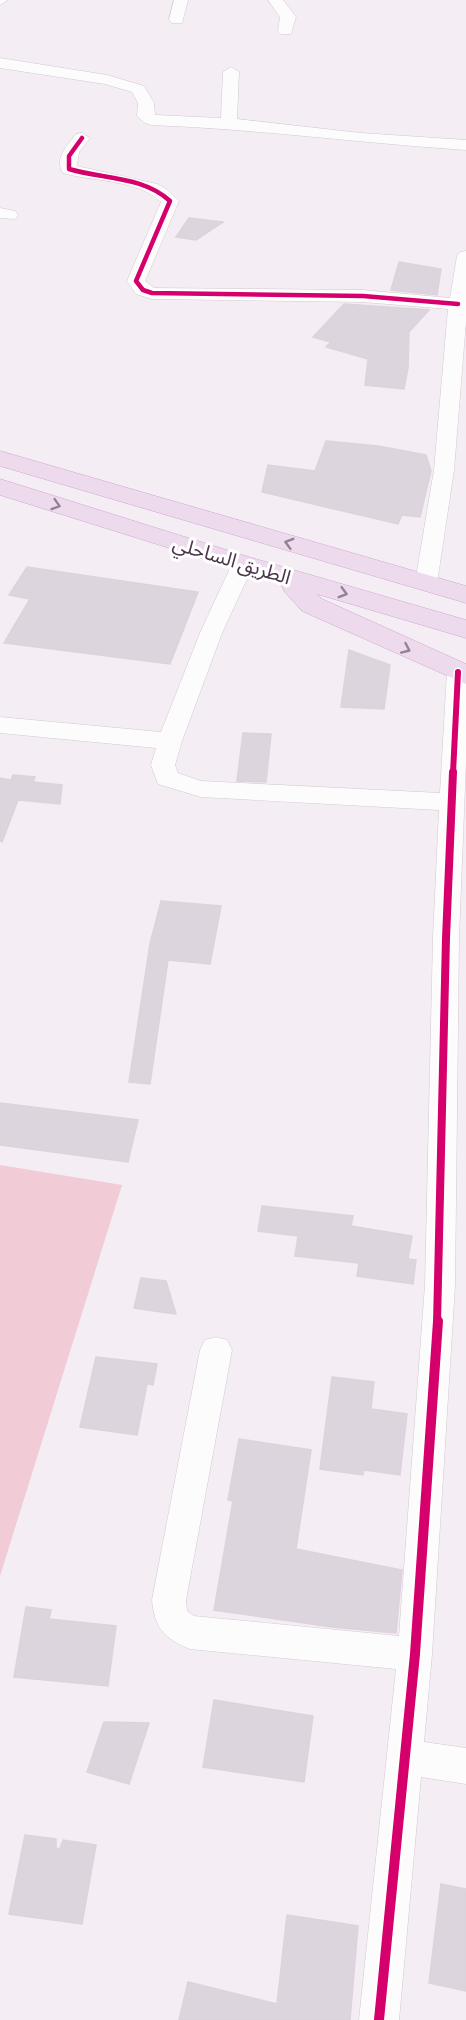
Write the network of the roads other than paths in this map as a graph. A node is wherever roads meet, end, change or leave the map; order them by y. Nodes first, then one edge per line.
1 (181, 0) edge
2 (275, 0) edge
3 (177, 20) dead end
4 (286, 31) dead end
5 (0, 63) edge
6 (231, 72) dead end
7 (229, 123) junction
8 (82, 138) dead end
9 (466, 145) edge
10 (466, 256) edge
11 (458, 304) junction
12 (458, 389) edge
13 (0, 458) edge
14 (444, 470) junction
15 (466, 470) edge
16 (0, 487) edge
17 (243, 564) junction
18 (286, 577) junction
19 (426, 583) junction
20 (466, 595) edge
21 (466, 629) edge
22 (462, 674) edge
23 (0, 725) edge
24 (170, 741) junction
25 (452, 802) junction
26 (456, 940) edge
27 (216, 1350) dead end
28 (415, 1654) junction
29 (404, 1757) junction
30 (466, 1766) edge
31 (379, 2020) edge

1 - 3 street
2 - 4 street
5 - 7 street
6 - 7 street
7 - 9 street
8 - 11 street
10 - 11 street
11 - 12 street
12 - 14 street
19 -> 13 highway, الطريق الساحلي
14 - 15 street
14 - 19 street
16 -> 17 highway, الطريق الساحلي
17 - 18 highway, الطريق الساحلي
17 - 24 street
18 -> 21 highway, الطريق الساحلي
18 -> 22 highway
19 - 20 highway, الطريق الساحلي
22 - 25 street
23 - 24 street
24 - 25 street
25 - 26 street
26 - 28 street
27 - 28 street
28 - 29 street
29 - 30 street
29 - 31 street

